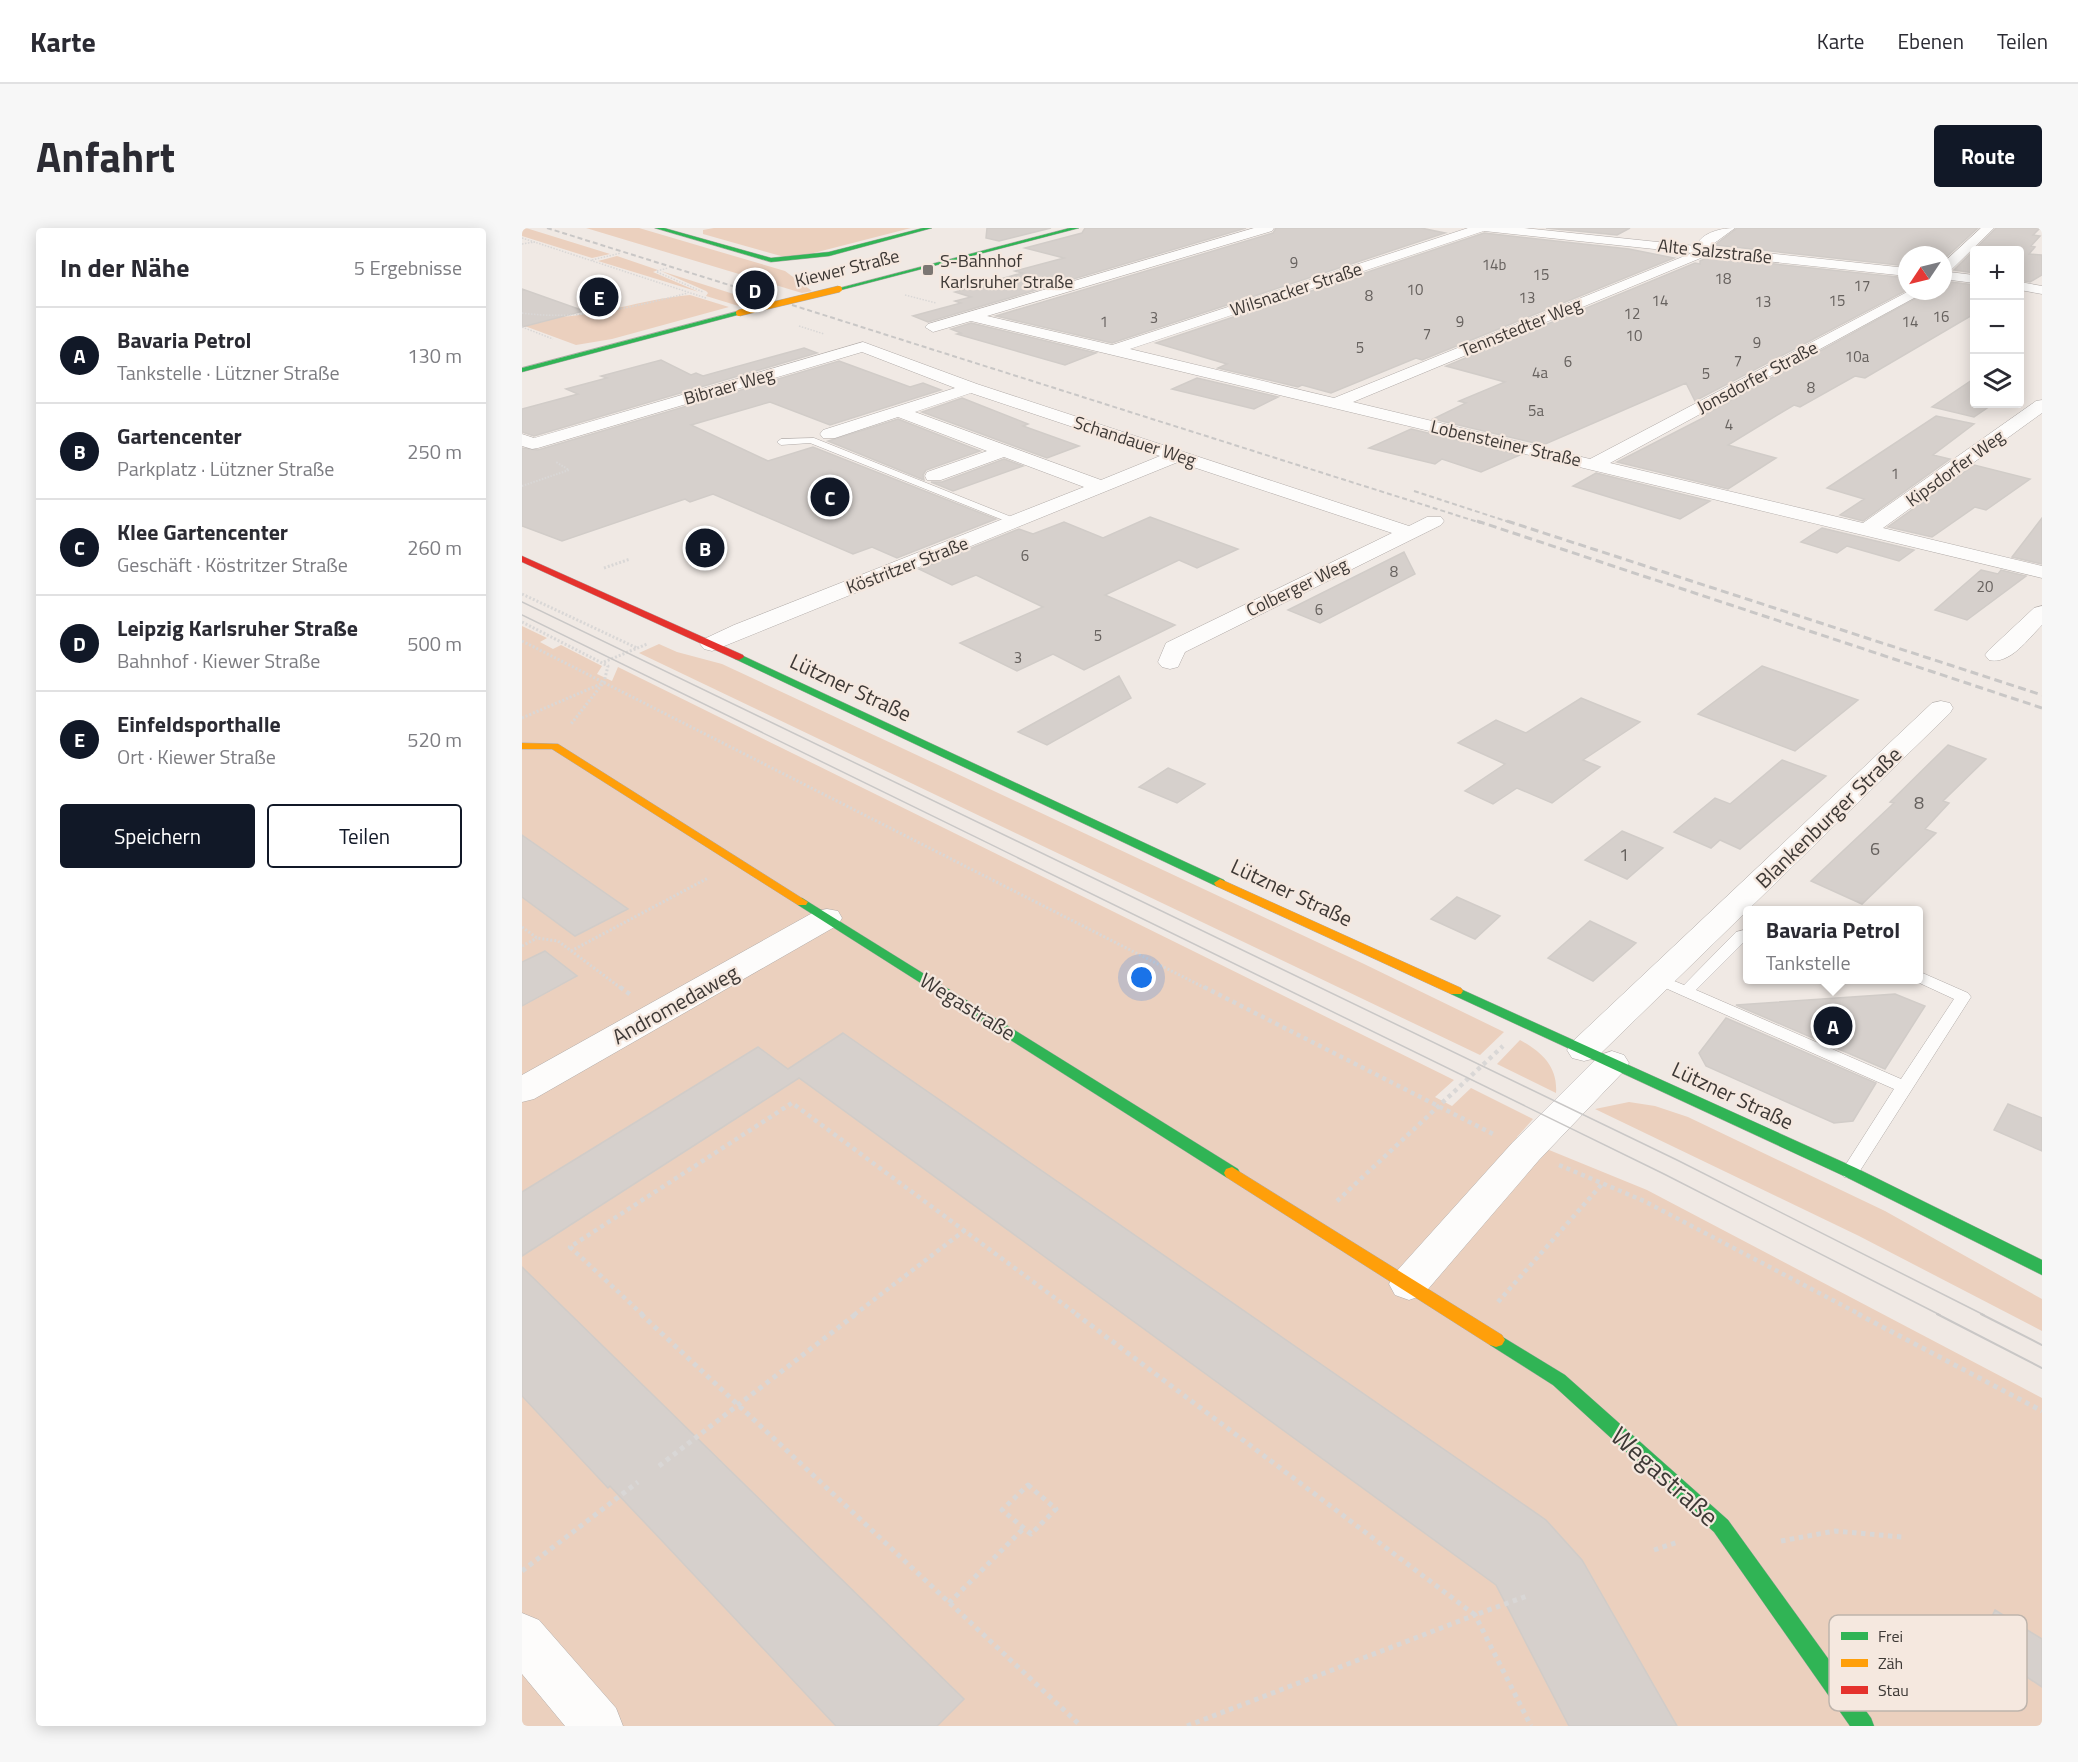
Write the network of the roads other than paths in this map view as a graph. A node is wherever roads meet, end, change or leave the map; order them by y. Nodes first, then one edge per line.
1 (658, 228) edge
2 (928, 228) edge
3 (1076, 228) edge
4 (1268, 228) edge
5 (1480, 228) edge
6 (1488, 228) edge
7 (1729, 228) edge
8 (1988, 228) edge
9 (1703, 249) junction
10 (1952, 262) edge
11 (1898, 271) edge
12 (1952, 276) edge
13 (1970, 278) edge
14 (2024, 287) edge
15 (2042, 290) edge
16 (1903, 300) edge
17 (970, 316) junction
18 (933, 327) dead end
19 (863, 347) joint
20 (1112, 350) junction
21 (522, 370) edge
22 (971, 388) junction
23 (1336, 403) junction
24 (2042, 405) edge
25 (899, 412) junction
26 (829, 434) dead end
27 (525, 440) edge
28 (781, 442) dead end
29 (1003, 451) junction
30 (1180, 456) junction
31 (1594, 464) junction
32 (934, 476) dead end
33 (1102, 487) junction
34 (1434, 521) dead end
35 (1016, 522) junction
36 (1868, 530) junction
37 (1408, 532) junction
38 (522, 559) edge
39 (2042, 572) edge
40 (2042, 613) edge
41 (712, 644) junction
42 (1997, 656) dead end
43 (1170, 662) dead end
44 (1941, 708) dead end
45 (522, 746) edge
46 (827, 918) junction
47 (1743, 934) edge
48 (1923, 978) edge
49 (1657, 979) junction
50 (1686, 992) junction
51 (1598, 1056) junction
52 (1904, 1087) junction
53 (522, 1090) edge
54 (1850, 1172) junction
55 (2042, 1268) edge
56 (1409, 1284) junction
57 (522, 1637) edge
58 (1829, 1678) edge
59 (1852, 1711) edge
60 (598, 1726) edge
61 (1863, 1726) edge

1 - 2 street
3 - 21 street, Kiewer Straße, bridge
4 - 17 street
5 - 20 street, Wilsnacker Straße
6 - 9 street, Alte Salzstraße
7 - 9 street, Tennstedter Weg
8 - 10 street
9 - 11 street, Alte Salzstraße
9 - 23 street, Tennstedter Weg
12 - 13 street
14 - 15 street
16 - 31 street, Jonsdorfer Straße
17 - 18 street
17 - 20 street, Lobensteiner Straße
19 - 22 street, Schandauer Weg
19 - 27 street, Bibraer Weg
20 - 23 street, Lobensteiner Straße
22 - 25 street
22 - 30 street, Schandauer Weg
23 - 31 street, Lobensteiner Straße
24 - 36 street, Kipsdorfer Weg
25 - 26 street
25 - 29 street
28 - 35 lane
29 - 32 street
29 - 33 street
30 - 33 street, Köstritzer Straße
30 - 37 street, Schandauer Weg
31 - 36 street, Lobensteiner Straße
33 - 35 street, Köstritzer Straße
34 - 37 street, Colberger Weg
35 - 41 street, Köstritzer Straße
36 - 39 street, Lobensteiner Straße
37 - 43 street, Colberger Weg
38 - 41 street, Lützner Straße
40 - 42 street
41 - 51 street, Lützner Straße
44 - 49 street, Blankenburger Straße
45 - 46 street, Wegastraße
46 - 53 street, Andromedaweg
46 - 56 street, Wegastraße
47 - 50 lane
48 - 52 lane
49 - 50 lane
49 - 51 street, Blankenburger Straße
50 - 52 lane
51 - 54 street, Lützner Straße
51 - 56 street
52 - 54 lane
54 - 55 street, Lützner Straße
56 - 58 street, Wegastraße
57 - 60 street
59 - 61 street, Wegastraße

